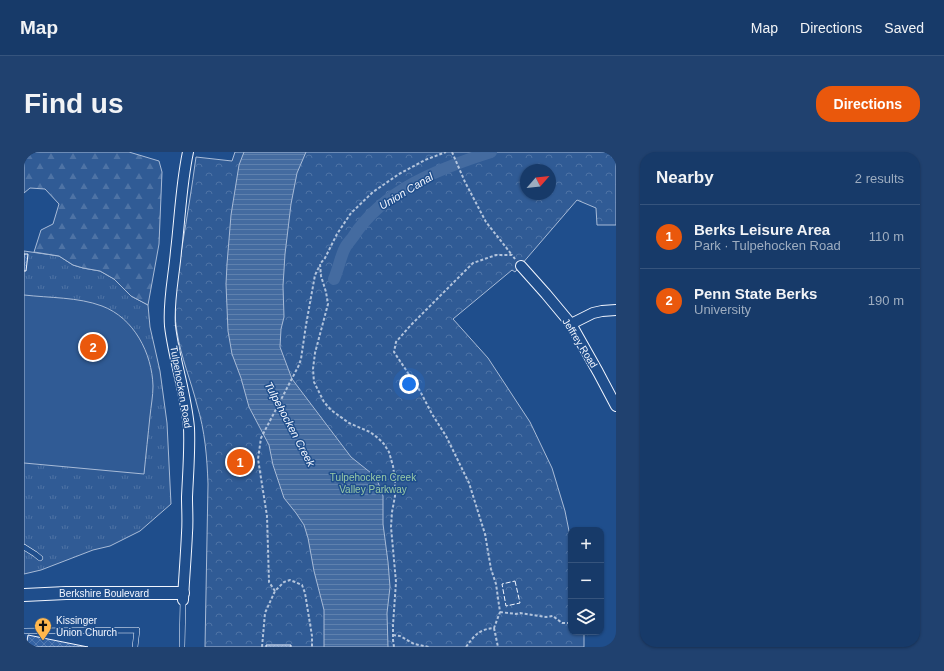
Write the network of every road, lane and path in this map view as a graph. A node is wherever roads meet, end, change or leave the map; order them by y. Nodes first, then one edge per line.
1 (188, 152) edge
2 (446, 152) edge
3 (452, 152) edge
4 (512, 255) junction
5 (320, 264) junction
6 (521, 266) joint
7 (616, 310) edge
8 (570, 324) junction
9 (616, 406) edge
10 (24, 547) edge
11 (40, 558) dead end
12 (275, 590) junction
13 (24, 595) edge
14 (183, 597) junction
15 (500, 612) junction
16 (568, 623) edge
17 (494, 628) junction
18 (24, 631) edge
19 (393, 635) junction
20 (414, 646) edge
21 (135, 647) edge
22 (182, 647) edge
23 (262, 647) edge
24 (312, 647) edge
25 (394, 647) edge
26 (429, 647) edge
27 (466, 647) edge
28 (498, 647) edge

1 - 14 street, Tulpehocken Road
2 - 5 path
3 - 4 path
4 - 6 path
4 - 15 path
5 - 12 path
5 - 19 path
6 - 8 street, Jeffrey Road
7 - 8 street
8 - 9 street, Jeffrey Road
10 - 11 lane
12 - 23 path
12 - 24 path
13 - 14 street, Berkshire Boulevard
14 - 22 lane, Tulpehocken Road
15 - 16 path
15 - 17 path
17 - 27 path
17 - 28 path
18 - 21 lane
19 - 20 path
19 - 25 path
20 - 26 path

